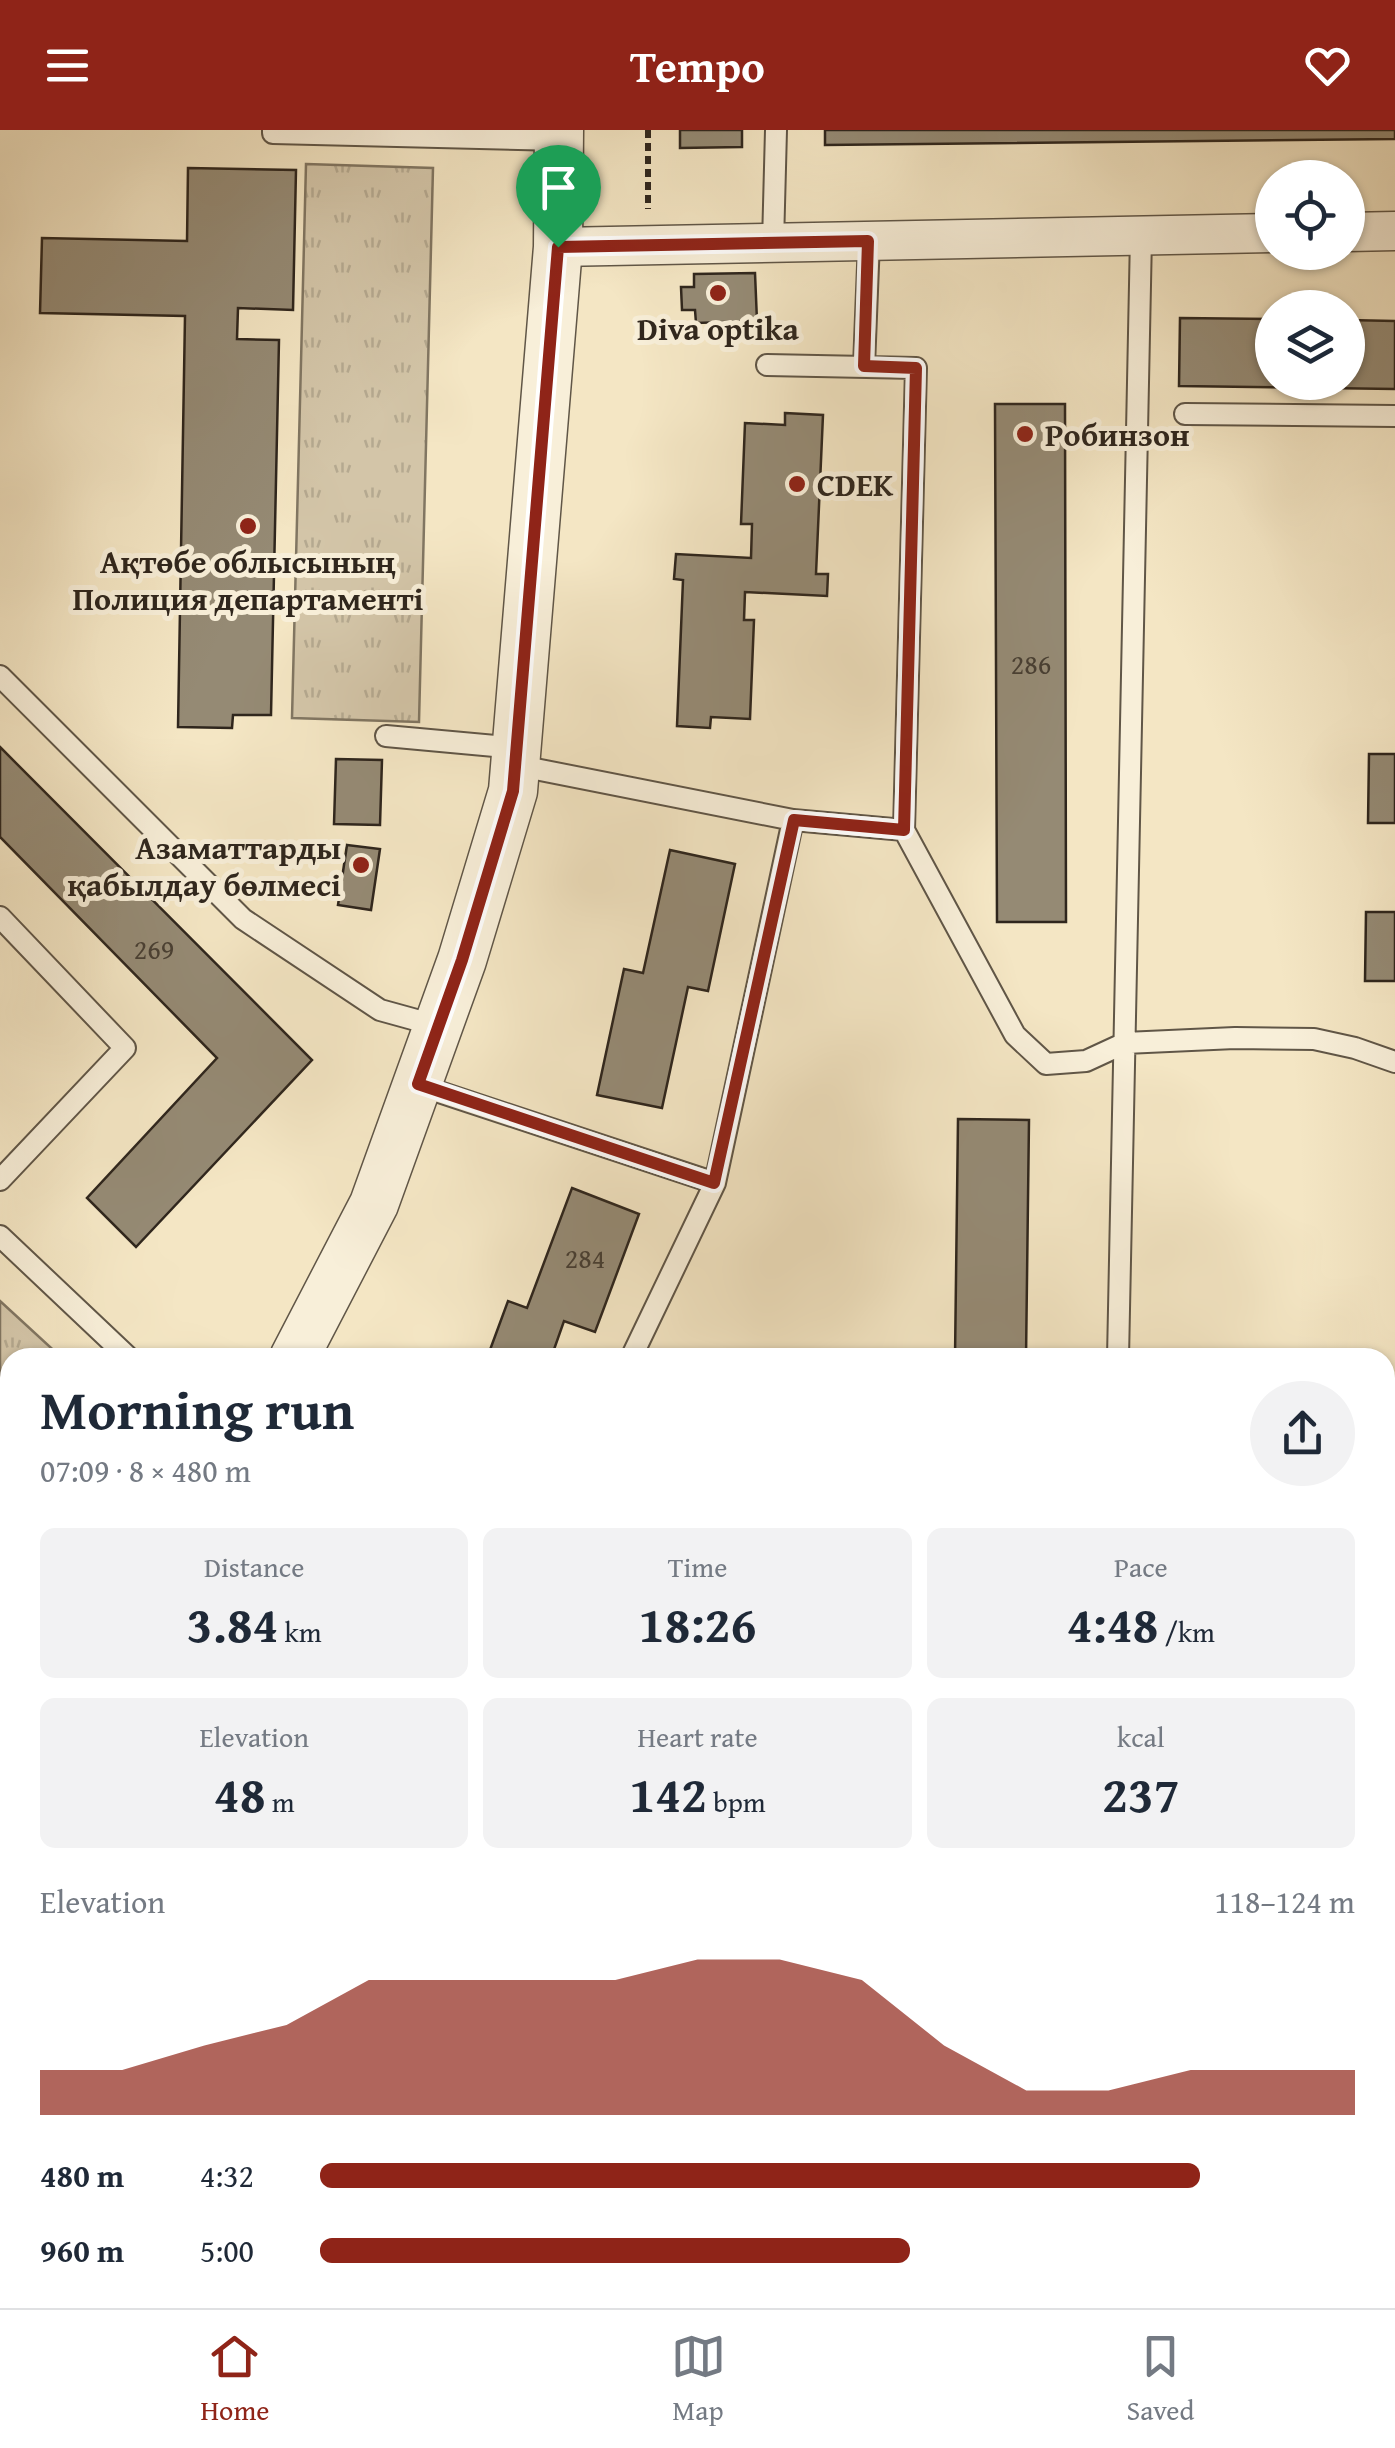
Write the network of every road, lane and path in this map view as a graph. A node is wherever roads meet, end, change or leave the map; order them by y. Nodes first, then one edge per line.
1 (273, 130) edge
2 (648, 130) edge
3 (776, 130) edge
4 (559, 135) edge
5 (1395, 231) edge
6 (1365, 232) edge
7 (1255, 234) edge
8 (1141, 236) junction
9 (868, 241) junction
10 (773, 243) junction
11 (648, 245) junction
12 (558, 247) junction
13 (767, 365) dead end
14 (864, 366) junction
15 (1185, 414) dead end
16 (1395, 416) edge
17 (0, 676) edge
18 (386, 736) dead end
19 (516, 756) junction
20 (794, 820) junction
21 (904, 830) junction
22 (0, 917) edge
23 (438, 1026) junction
24 (1125, 1044) junction
25 (1395, 1062) edge
26 (418, 1084) junction
27 (0, 1180) edge
28 (714, 1183) junction
29 (0, 1236) edge
30 (118, 1348) edge
31 (299, 1348) edge
32 (636, 1348) edge
33 (1118, 1348) edge

1 - 4 lane
2 - 11 path
3 - 10 lane
4 - 12 street
5 - 6 street
7 - 8 street
8 - 9 street
8 - 24 lane
9 - 10 street
9 - 14 lane
10 - 11 street
11 - 12 street
12 - 19 street
13 - 14 lane
14 - 21 lane
15 - 16 lane
17 - 23 lane
18 - 19 lane
19 - 20 lane
19 - 23 street
20 - 21 lane
20 - 28 lane
21 - 24 lane
22 - 27 lane
23 - 26 street
24 - 25 lane
24 - 33 lane
26 - 28 lane
26 - 31 street
28 - 32 lane
29 - 30 lane

